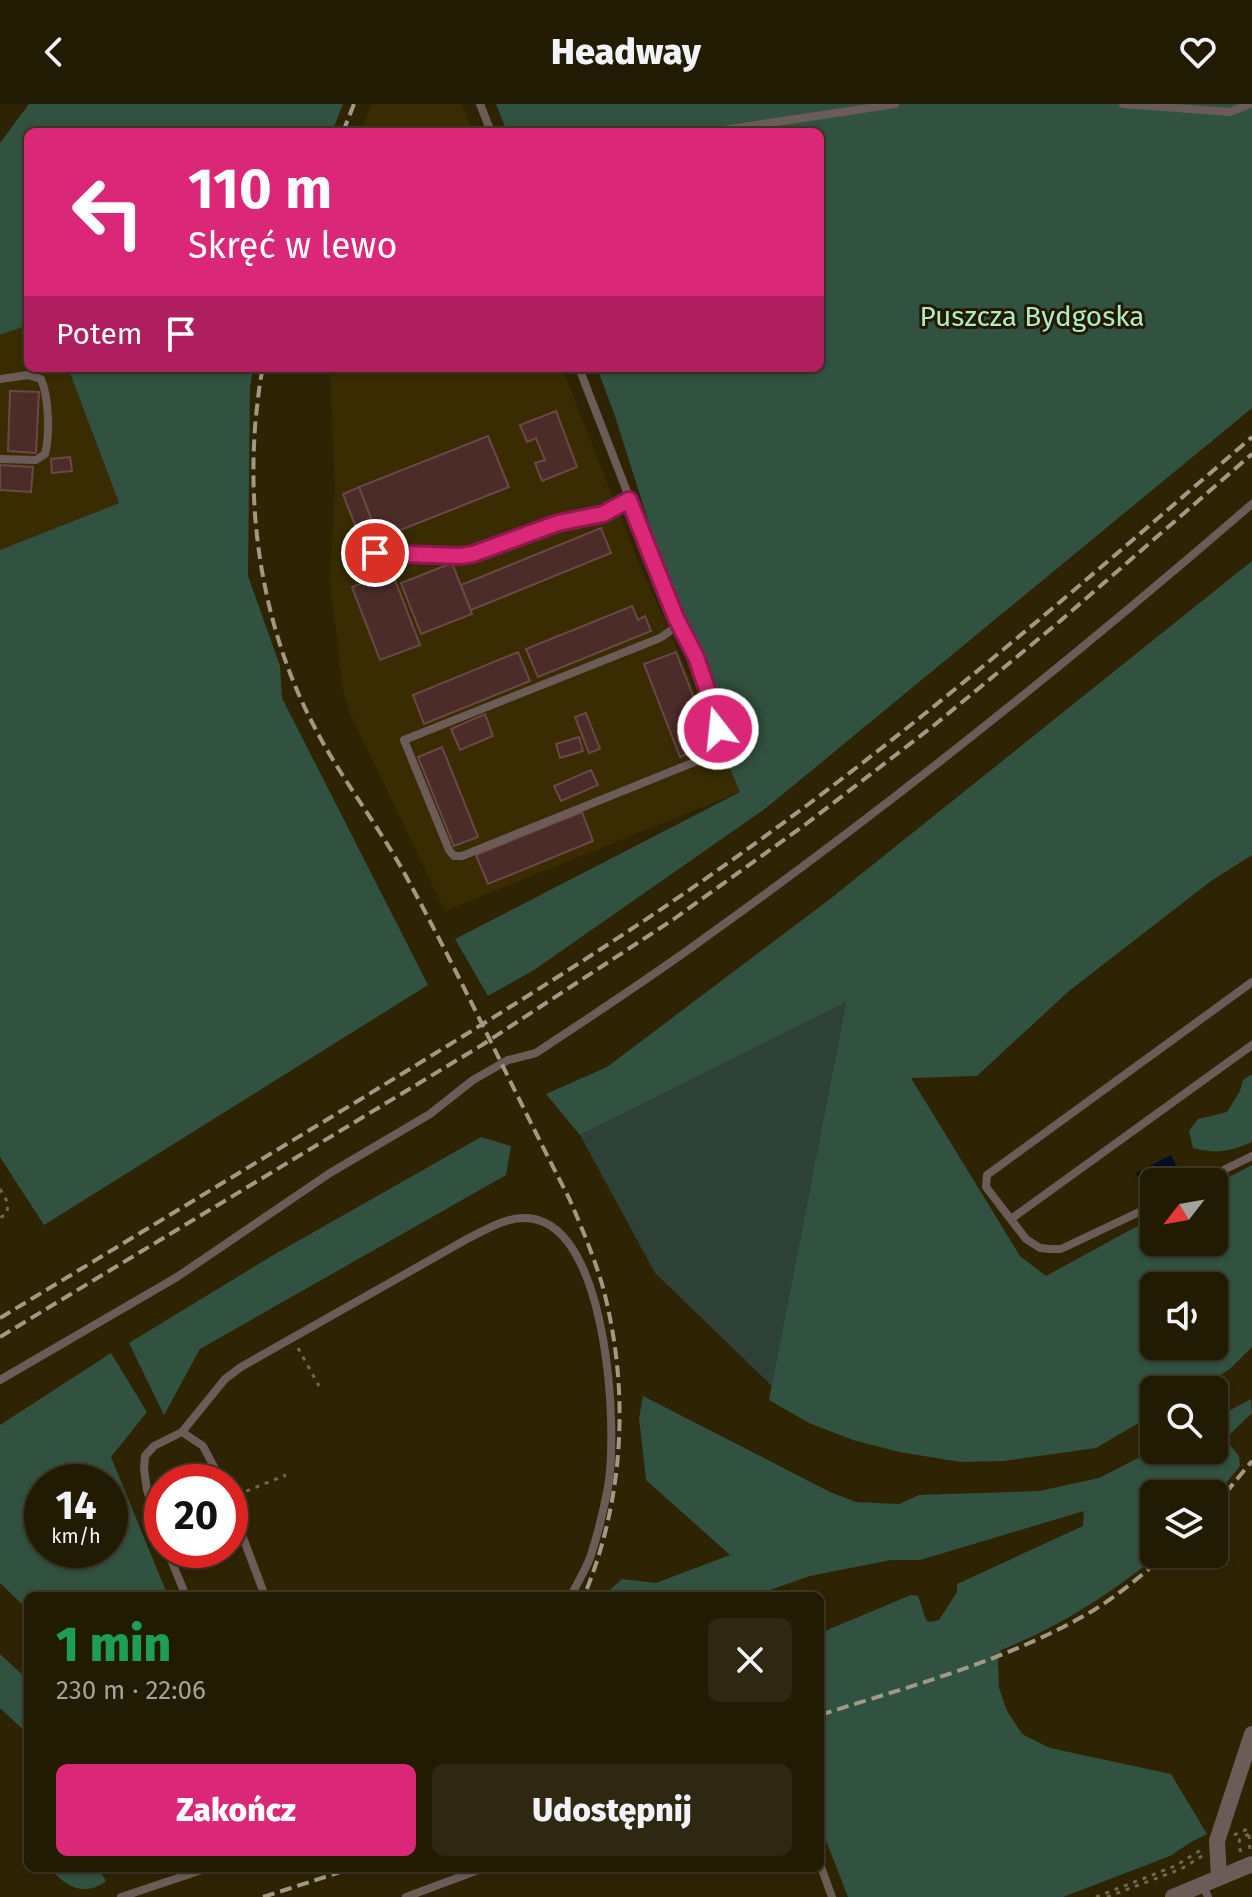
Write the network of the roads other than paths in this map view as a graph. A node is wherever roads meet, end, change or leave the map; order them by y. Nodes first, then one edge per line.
1 (480, 104) edge
2 (895, 104) edge
3 (1123, 104) edge
4 (1250, 104) edge
5 (489, 128) edge
6 (736, 128) edge
7 (581, 372) edge
8 (0, 379) edge
9 (0, 459) edge
10 (629, 500) junction
11 (1252, 504) edge
12 (375, 553) dead end
13 (676, 618) junction
14 (1252, 982) edge
15 (1252, 1045) edge
16 (1252, 1156) edge
17 (1228, 1168) edge
18 (1140, 1212) edge
19 (1011, 1219) junction
20 (0, 1380) edge
21 (182, 1432) junction
22 (144, 1464) edge
23 (212, 1464) edge
24 (248, 1549) edge
25 (174, 1568) edge
26 (184, 1592) edge
27 (264, 1592) edge
28 (573, 1592) edge
29 (1252, 1734) edge
30 (1250, 1863) edge
31 (196, 1872) edge
32 (473, 1872) edge
33 (823, 1872) edge
34 (1219, 1878) junction
35 (1205, 1891) edge
36 (121, 1897) edge
37 (406, 1897) edge
38 (832, 1897) edge
39 (1173, 1897) edge

1 - 5 lane
2 - 6 lane
3 - 4 lane
7 - 10 lane
8 - 9 lane
10 - 12 lane
10 - 13 lane
11 - 20 lane
13 - 13 lane
14 - 19 lane
15 - 19 lane
16 - 17 lane
18 - 19 lane
21 - 22 lane
21 - 23 lane
21 - 28 lane
24 - 27 lane
25 - 26 lane
29 - 34 street
30 - 34 street
31 - 36 lane
32 - 37 lane
33 - 38 lane
34 - 35 street
35 - 39 street

